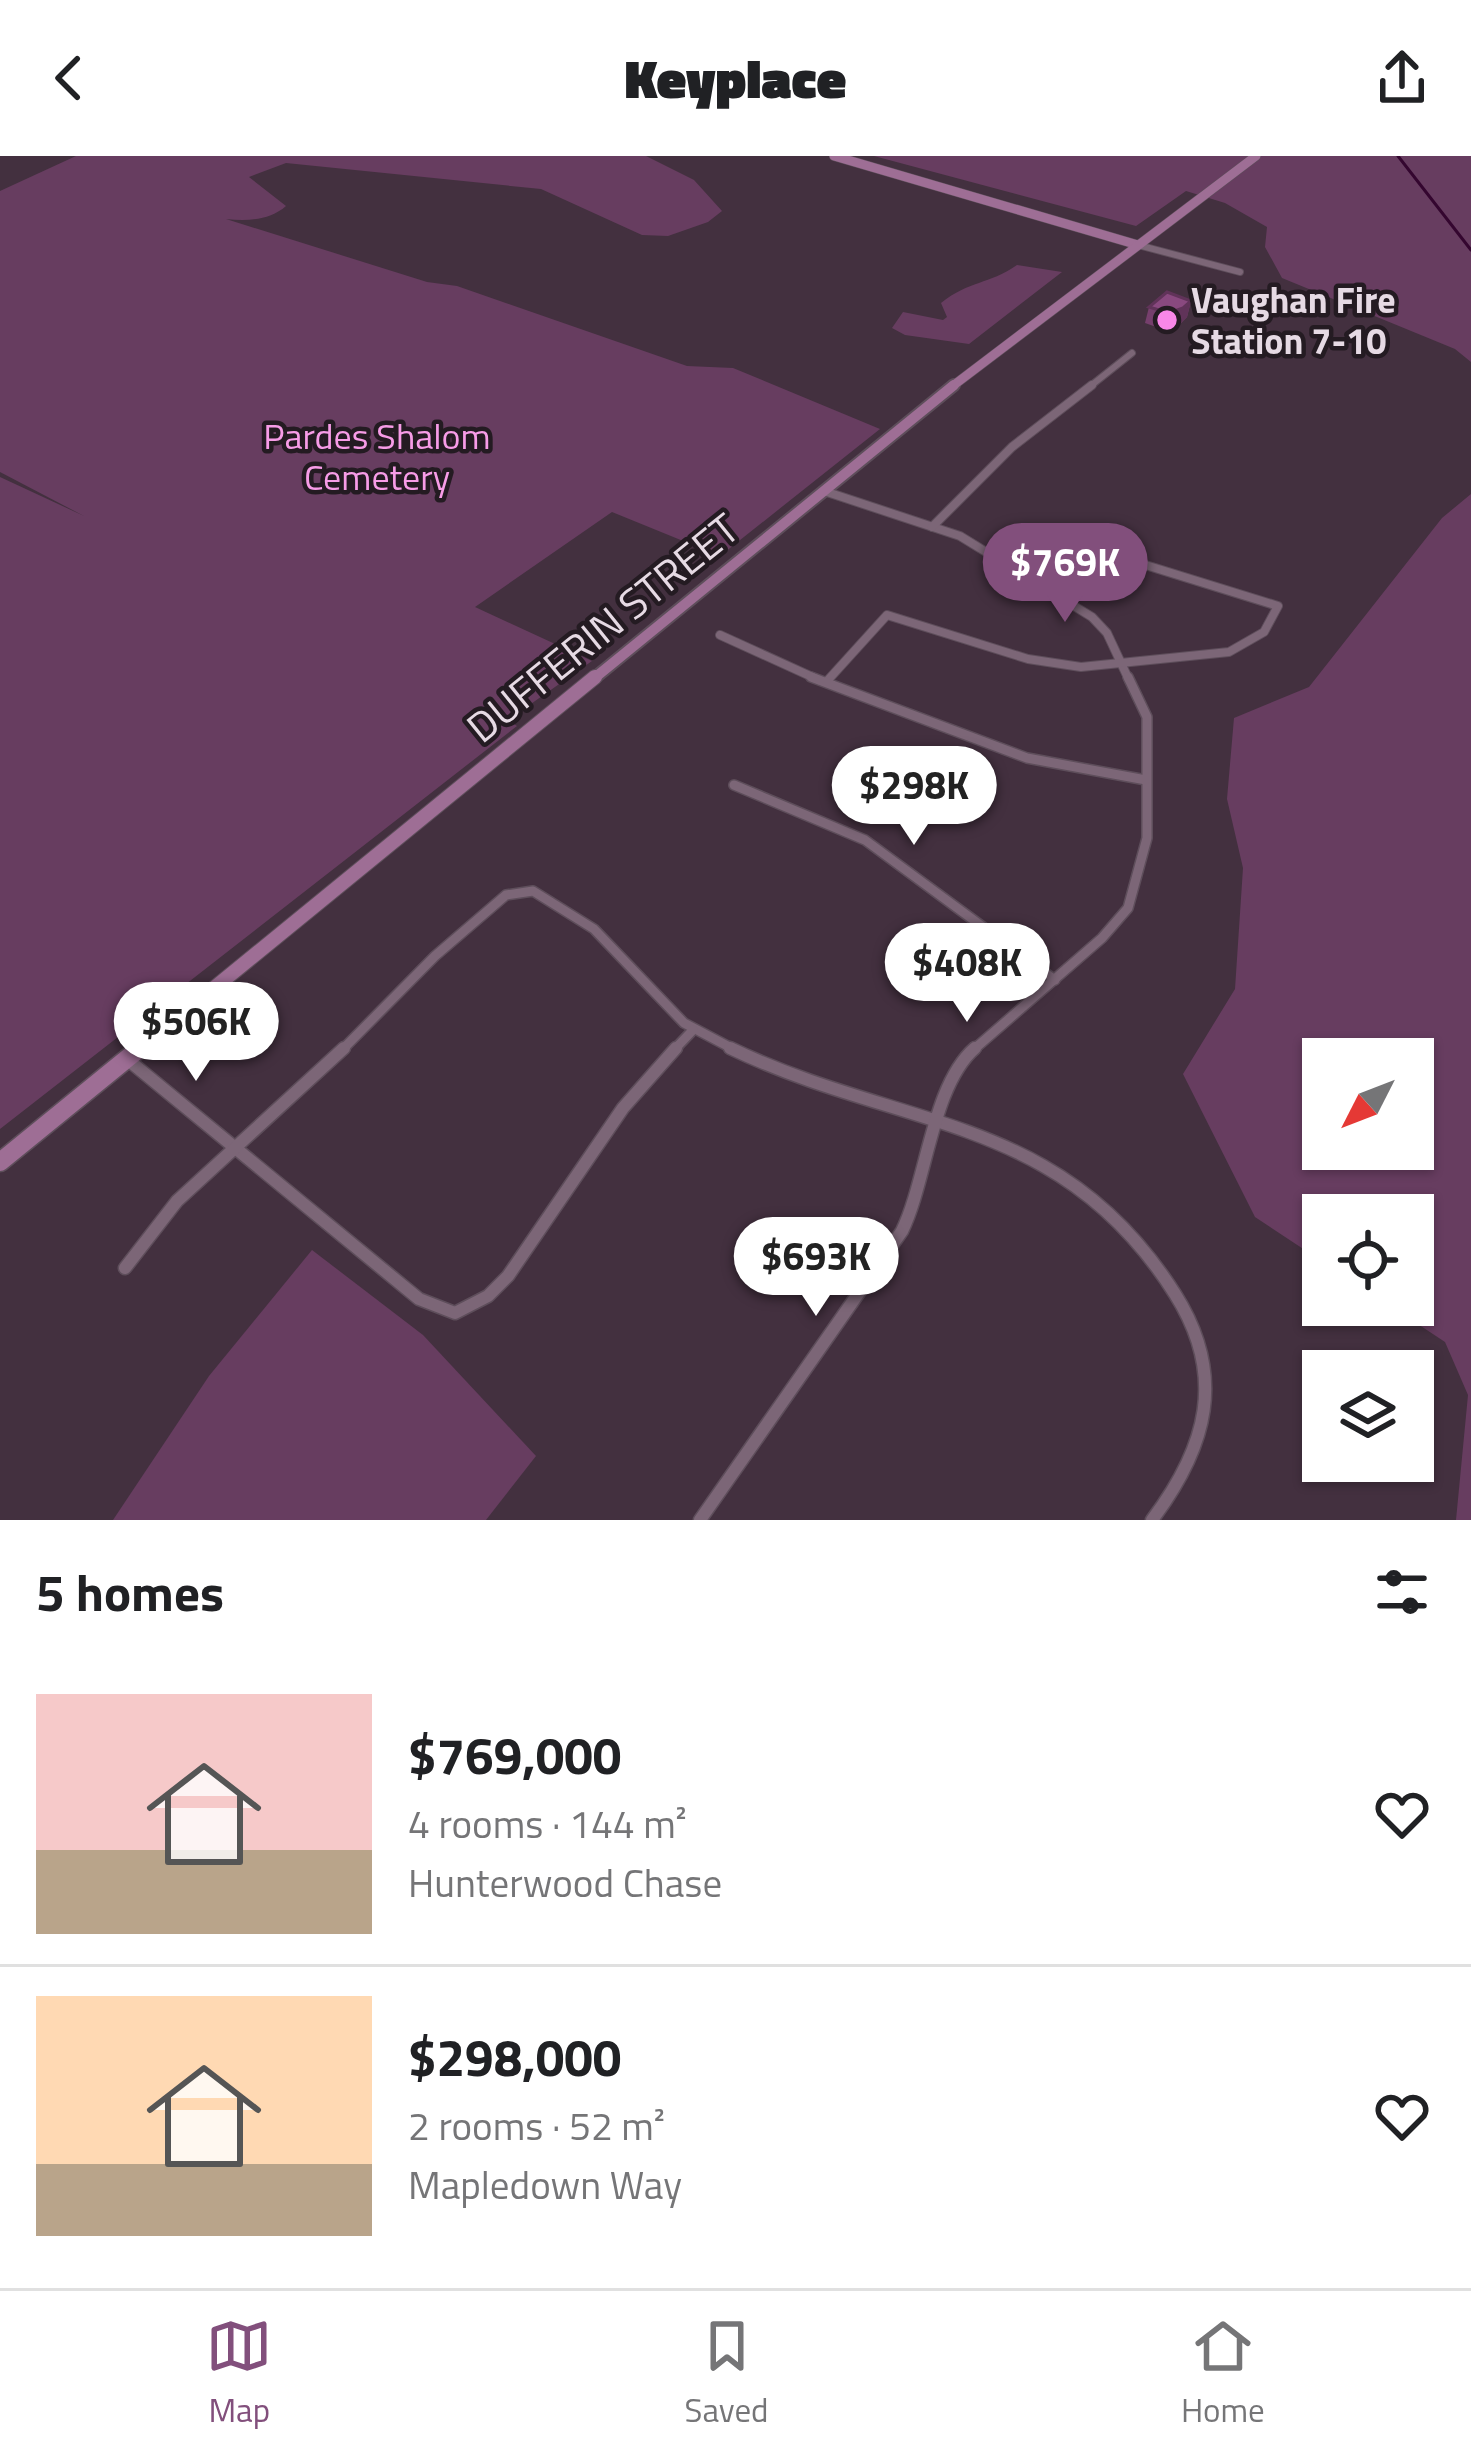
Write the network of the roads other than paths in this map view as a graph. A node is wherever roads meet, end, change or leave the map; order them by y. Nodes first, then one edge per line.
1 (834, 156) edge
2 (1256, 156) edge
3 (1138, 244) junction
4 (1240, 272) dead end
5 (1132, 353) dead end
6 (827, 491) junction
7 (932, 526) junction
8 (1042, 583) junction
9 (720, 634) dead end
10 (1121, 663) junction
11 (828, 680) junction
12 (1146, 780) junction
13 (734, 785) dead end
14 (1055, 980) junction
15 (693, 1030) junction
16 (126, 1058) junction
17 (937, 1118) junction
18 (237, 1147) junction
19 (0, 1162) edge
20 (125, 1268) dead end
21 (700, 1520) edge
22 (1152, 1520) edge

1 - 3 main road
2 - 3 main road, DUFFERIN STREET
3 - 4 street
3 - 6 main road, DUFFERIN STREET
5 - 7 street
6 - 7 street
6 - 16 main road, DUFFERIN STREET
7 - 8 street
8 - 10 street
8 - 10 street
9 - 11 street
10 - 11 street
10 - 12 street
11 - 12 street
12 - 14 street
13 - 14 street
14 - 17 street
15 - 17 street
15 - 18 street
15 - 18 street
16 - 18 street
16 - 19 main road, DUFFERIN STREET
17 - 21 street
17 - 22 street
18 - 20 street

